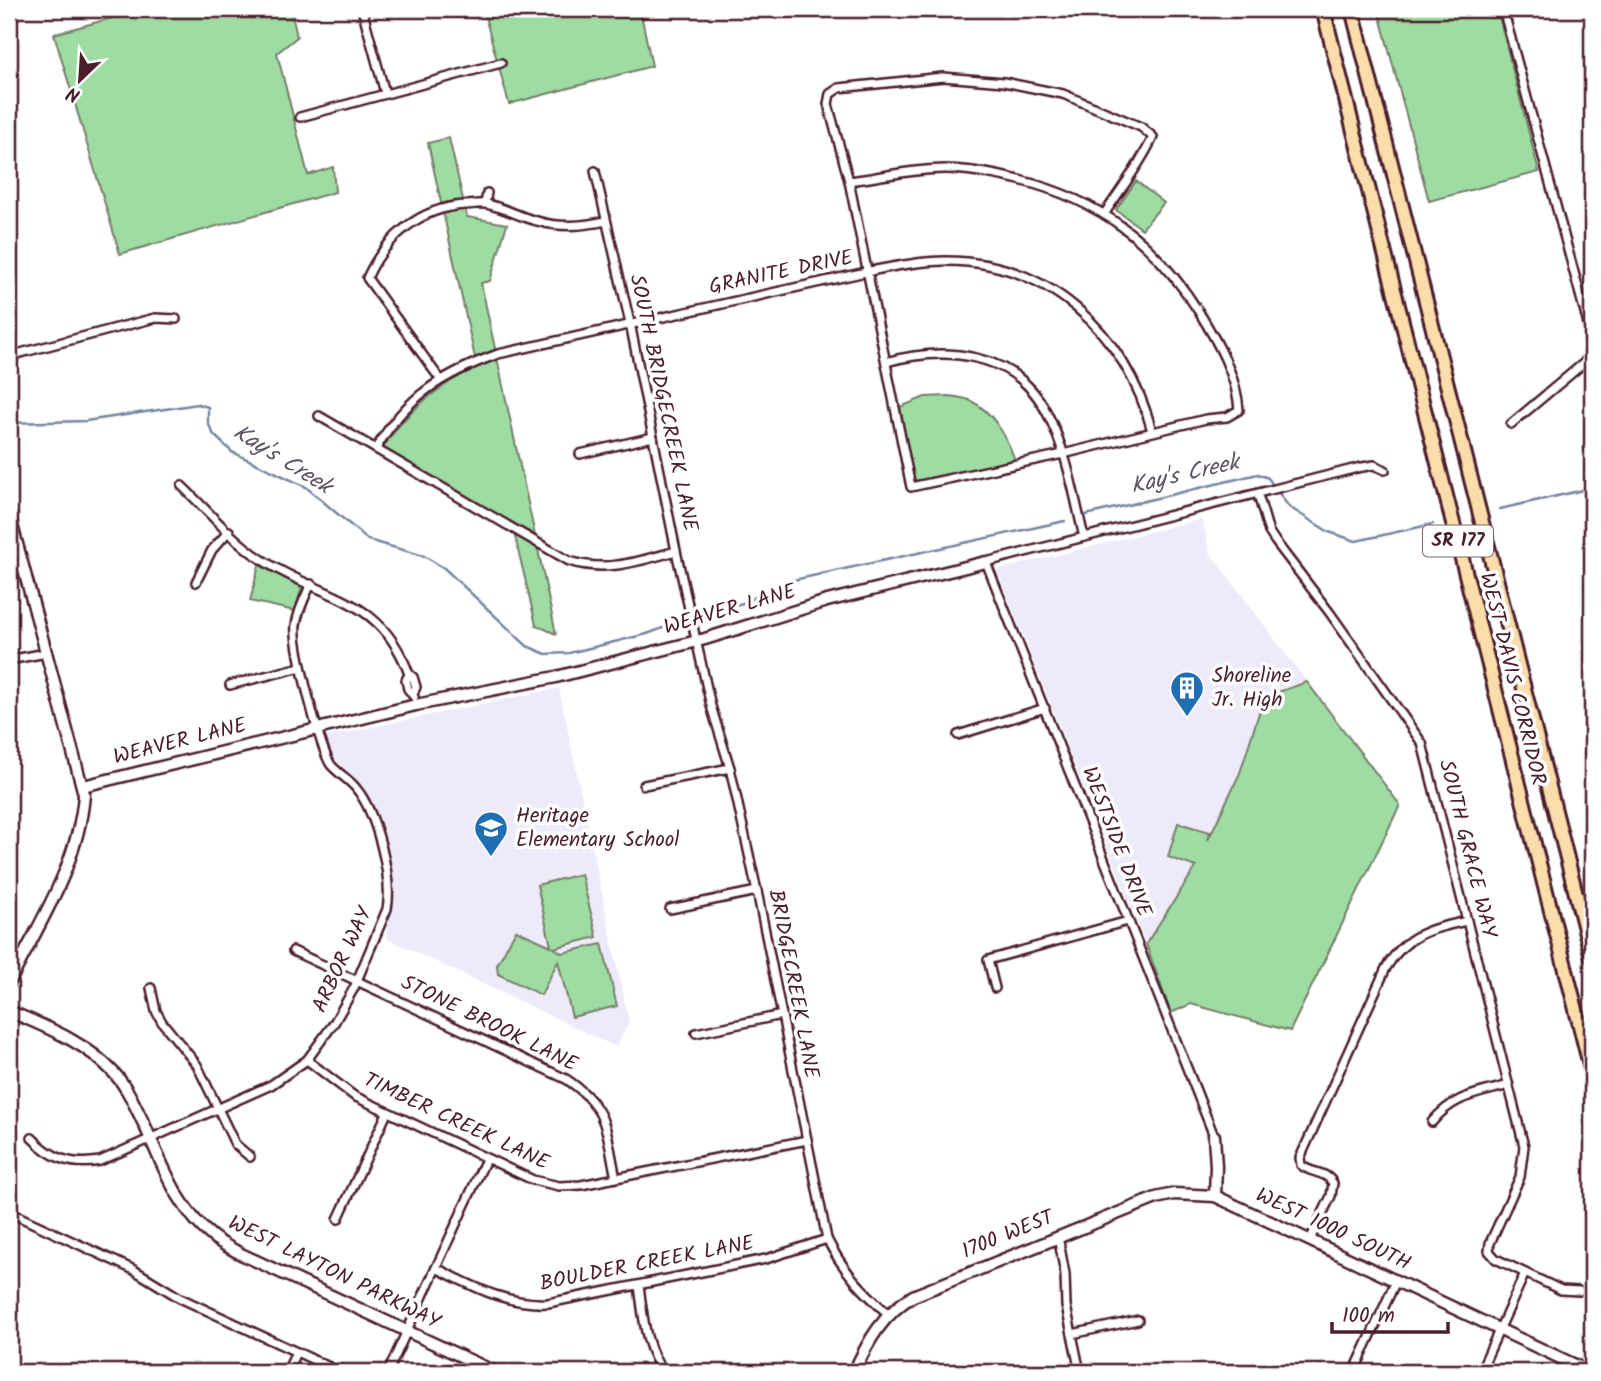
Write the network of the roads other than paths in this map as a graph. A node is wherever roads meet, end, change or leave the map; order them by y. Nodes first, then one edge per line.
1 (362, 9) edge
2 (1323, 9) edge
3 (1352, 9) edge
4 (1503, 9) edge
5 (501, 63) dead end
6 (385, 93) junction
7 (300, 117) dead end
8 (595, 171) dead end
9 (849, 181) junction
10 (487, 193) dead end
11 (485, 204) junction
12 (1105, 214) junction
13 (606, 221) junction
14 (867, 272) junction
15 (176, 319) dead end
16 (630, 323) junction
17 (1592, 339) edge
18 (1592, 348) edge
19 (9, 356) edge
20 (886, 362) junction
21 (440, 379) junction
22 (318, 416) dead end
23 (1511, 424) dead end
24 (1152, 431) junction
25 (653, 437) junction
26 (376, 449) junction
27 (580, 454) dead end
28 (1063, 454) junction
29 (1385, 470) dead end
30 (182, 486) dead end
31 (1262, 494) junction
32 (9, 514) edge
33 (229, 531) junction
34 (12, 536) edge
35 (1084, 537) junction
36 (676, 551) junction
37 (986, 562) junction
38 (196, 582) dead end
39 (311, 584) junction
40 (697, 641) junction
41 (46, 653) junction
42 (9, 660) edge
43 (301, 667) junction
44 (230, 685) dead end
45 (414, 699) junction
46 (1045, 708) junction
47 (318, 728) junction
48 (958, 735) dead end
49 (730, 768) junction
50 (644, 785) dead end
51 (83, 786) junction
52 (757, 891) junction
53 (670, 909) dead end
54 (1467, 920) junction
55 (1128, 921) junction
56 (293, 951) dead end
57 (1592, 957) edge
58 (358, 981) junction
59 (9, 984) edge
60 (151, 988) dead end
61 (995, 988) dead end
62 (9, 1011) edge
63 (782, 1016) junction
64 (696, 1033) dead end
65 (307, 1060) junction
66 (1592, 1073) edge
67 (1509, 1084) junction
68 (219, 1108) junction
69 (387, 1113) junction
70 (1432, 1122) dead end
71 (1214, 1136) joint
72 (32, 1139) dead end
73 (151, 1140) junction
74 (807, 1140) junction
75 (250, 1157) dead end
76 (486, 1159) junction
77 (616, 1178) junction
78 (1214, 1196) junction
79 (9, 1212) edge
80 (338, 1219) dead end
81 (1058, 1236) junction
82 (827, 1239) junction
83 (1310, 1240) junction
84 (436, 1268) junction
85 (1525, 1273) junction
86 (1396, 1281) junction
87 (639, 1286) junction
88 (1579, 1291) dead end
89 (888, 1314) junction
90 (1138, 1320) dead end
91 (1500, 1329) junction
92 (407, 1331) junction
93 (1072, 1334) junction
94 (296, 1352) junction
95 (287, 1372) edge
96 (340, 1372) edge
97 (388, 1372) edge
98 (495, 1372) edge
99 (664, 1372) edge
100 (854, 1372) edge
101 (1080, 1372) edge
102 (1354, 1372) edge
103 (1480, 1372) edge
104 (1590, 1372) edge

1 - 6 street
2 - 66 highway, WEST DAVIS CORRIDOR / SR 177
3 - 57 highway, WEST DAVIS CORRIDOR / SR 177
4 - 17 street
5 - 6 street
6 - 7 street
8 - 13 street, SOUTH BRIDGECREEK LANE
9 - 12 street
9 - 12 street
9 - 14 street
10 - 11 street
11 - 13 street
11 - 21 street
12 - 24 street
13 - 16 street, SOUTH BRIDGECREEK LANE
14 - 16 street, GRANITE DRIVE
14 - 20 street
14 - 24 street, GRANITE DRIVE
15 - 19 street
16 - 21 street, GRANITE DRIVE
16 - 25 street, SOUTH BRIDGECREEK LANE
18 - 23 street
20 - 28 street
20 - 28 street
21 - 26 street, GRANITE DRIVE
22 - 26 street
24 - 28 street
25 - 27 street
25 - 36 street, SOUTH BRIDGECREEK LANE
26 - 36 street
28 - 35 street
29 - 31 street, WEAVER LANE
30 - 33 street
31 - 35 street, WEAVER LANE
31 - 54 street, SOUTH GRACE WAY
32 - 34 street
33 - 38 street
33 - 39 street
34 - 41 street
35 - 37 street, WEAVER LANE
36 - 40 street, SOUTH BRIDGECREEK LANE
37 - 40 street, WEAVER LANE
37 - 46 street, WESTSIDE DRIVE
39 - 43 street, ARBOR WAY
39 - 45 street
40 - 45 street, WEAVER LANE
40 - 49 street, BRIDGECREEK LANE
41 - 42 street
41 - 51 street
43 - 44 street
43 - 47 street, ARBOR WAY
45 - 47 street, WEAVER LANE
46 - 48 street
46 - 55 street, WESTSIDE DRIVE
47 - 51 street, WEAVER LANE
47 - 58 street, ARBOR WAY
49 - 50 street
49 - 52 street, BRIDGECREEK LANE
51 - 59 street
52 - 53 street
52 - 63 street, BRIDGECREEK LANE
54 - 67 street, SOUTH GRACE WAY
54 - 83 street
55 - 61 street
55 - 71 street, WESTSIDE DRIVE
56 - 58 street, STONE BROOK LANE
58 - 65 street, ARBOR WAY
58 - 77 street, STONE BROOK LANE
60 - 68 street
62 - 73 street, WEST LAYTON PARKWAY
63 - 64 street
63 - 74 street, BRIDGECREEK LANE
65 - 68 street, ARBOR WAY
65 - 69 street, TIMBER CREEK LANE
67 - 70 street
67 - 85 street, SOUTH GRACE WAY
68 - 73 street, ARBOR WAY
68 - 75 street
69 - 76 street, TIMBER CREEK LANE
69 - 80 street
71 - 78 street
72 - 73 street, ARBOR WAY
73 - 92 street, WEST LAYTON PARKWAY
74 - 77 street, TIMBER CREEK LANE
74 - 82 street, BRIDGECREEK LANE
76 - 77 street, TIMBER CREEK LANE
76 - 84 street
78 - 81 street, 1700 WEST
78 - 83 street, WEST 1000 SOUTH
79 - 94 street
81 - 89 street, 1700 WEST
81 - 93 street
82 - 87 street, BOULDER CREEK LANE
82 - 89 street, BRIDGECREEK LANE
83 - 86 street, WEST 1000 SOUTH
84 - 87 street, BOULDER CREEK LANE
84 - 92 street
85 - 88 street
85 - 91 street
86 - 91 street, WEST 1000 SOUTH
86 - 102 street
87 - 99 street
89 - 100 street, 1700 WEST
90 - 93 street
91 - 103 street
91 - 104 street, WEST 1000 SOUTH
92 - 97 street
92 - 98 street, WEST LAYTON PARKWAY
93 - 101 street
94 - 95 street
94 - 96 street

